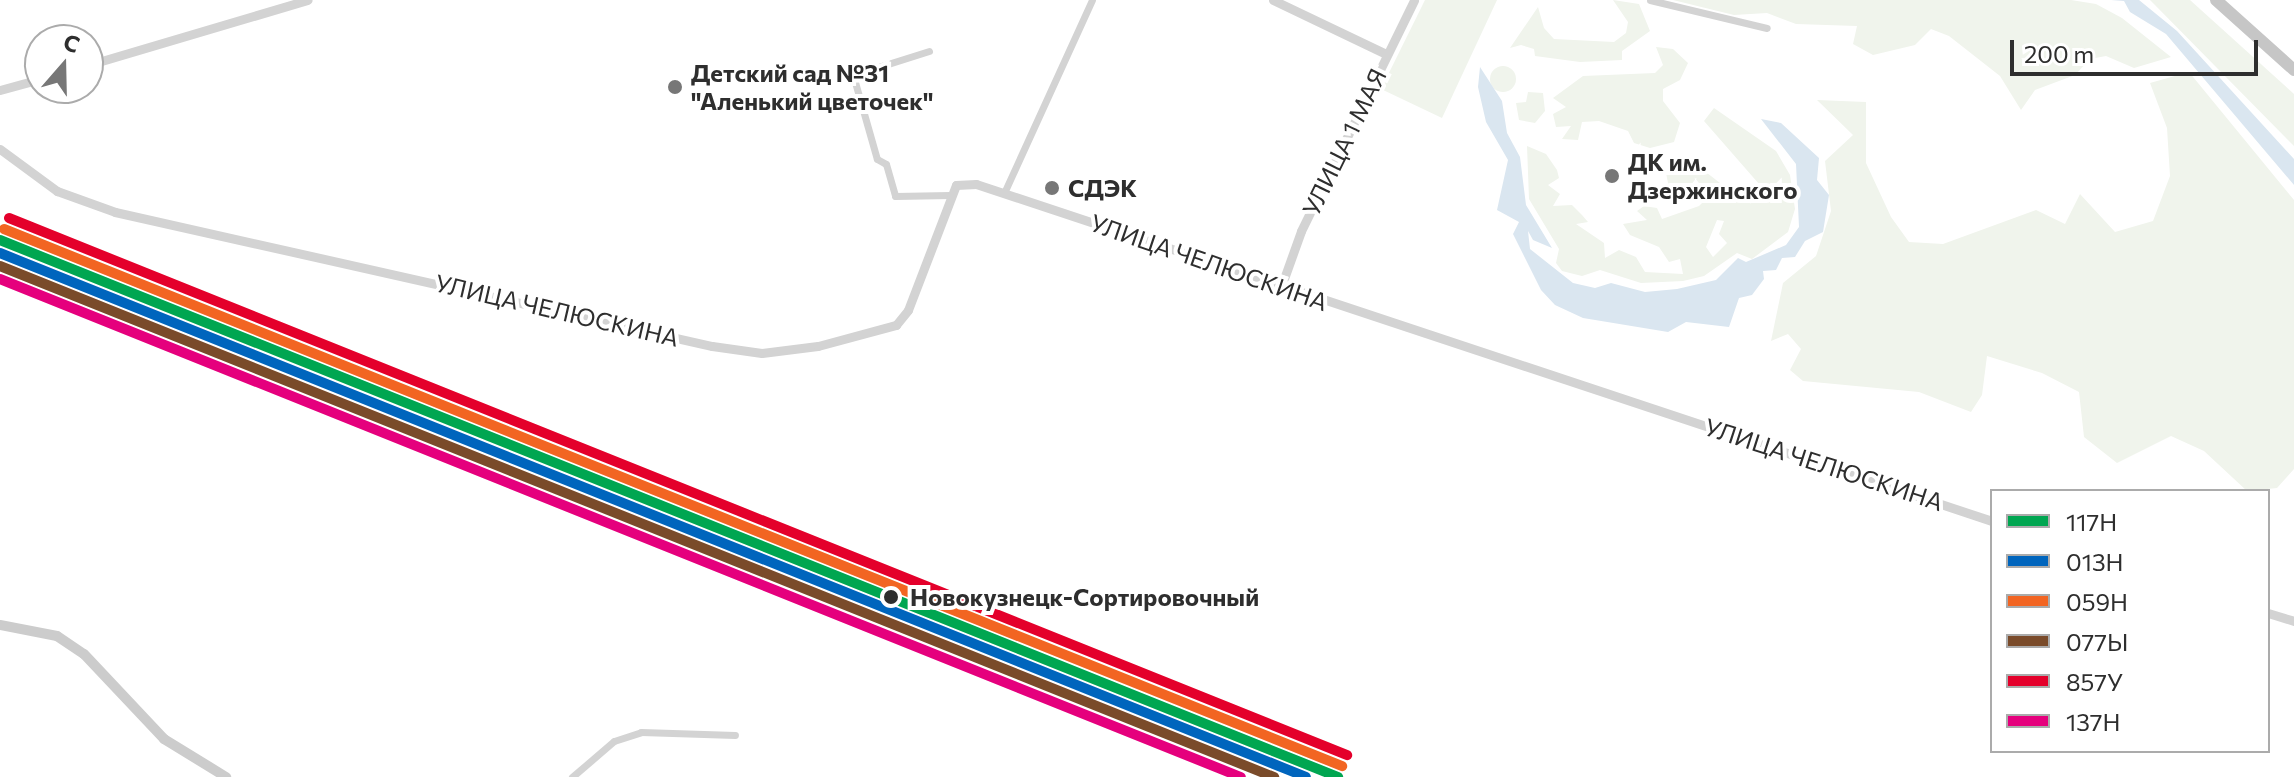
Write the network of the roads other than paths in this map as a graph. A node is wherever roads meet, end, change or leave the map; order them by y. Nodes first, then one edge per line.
1 (308, 0) edge
2 (1092, 0) edge
3 (1273, 0) edge
4 (1414, 0) edge
5 (1650, 0) edge
6 (2216, 0) edge
7 (1767, 28) dead end
8 (929, 51) dead end
9 (1386, 54) junction
10 (104, 60) edge
11 (2294, 70) edge
12 (24, 83) edge
13 (0, 90) edge
14 (0, 149) edge
15 (1004, 193) junction
16 (950, 195) junction
17 (1281, 287) junction
18 (1990, 520) edge
19 (2270, 614) edge
20 (2294, 621) edge
21 (0, 625) edge
22 (735, 735) dead end
23 (226, 777) edge
24 (572, 777) edge

1 - 10 street
2 - 15 street
3 - 9 street
4 - 9 street, УЛИЦА 1 МАЯ
5 - 7 street
6 - 11 main road
8 - 16 street
9 - 17 street, УЛИЦА 1 МАЯ
12 - 13 street
14 - 16 street, УЛИЦА ЧЕЛЮСКИНА
15 - 16 street, УЛИЦА ЧЕЛЮСКИНА
15 - 17 street, УЛИЦА ЧЕЛЮСКИНА
17 - 18 street, УЛИЦА ЧЕЛЮСКИНА
19 - 20 street
21 - 23 main road
22 - 24 street

